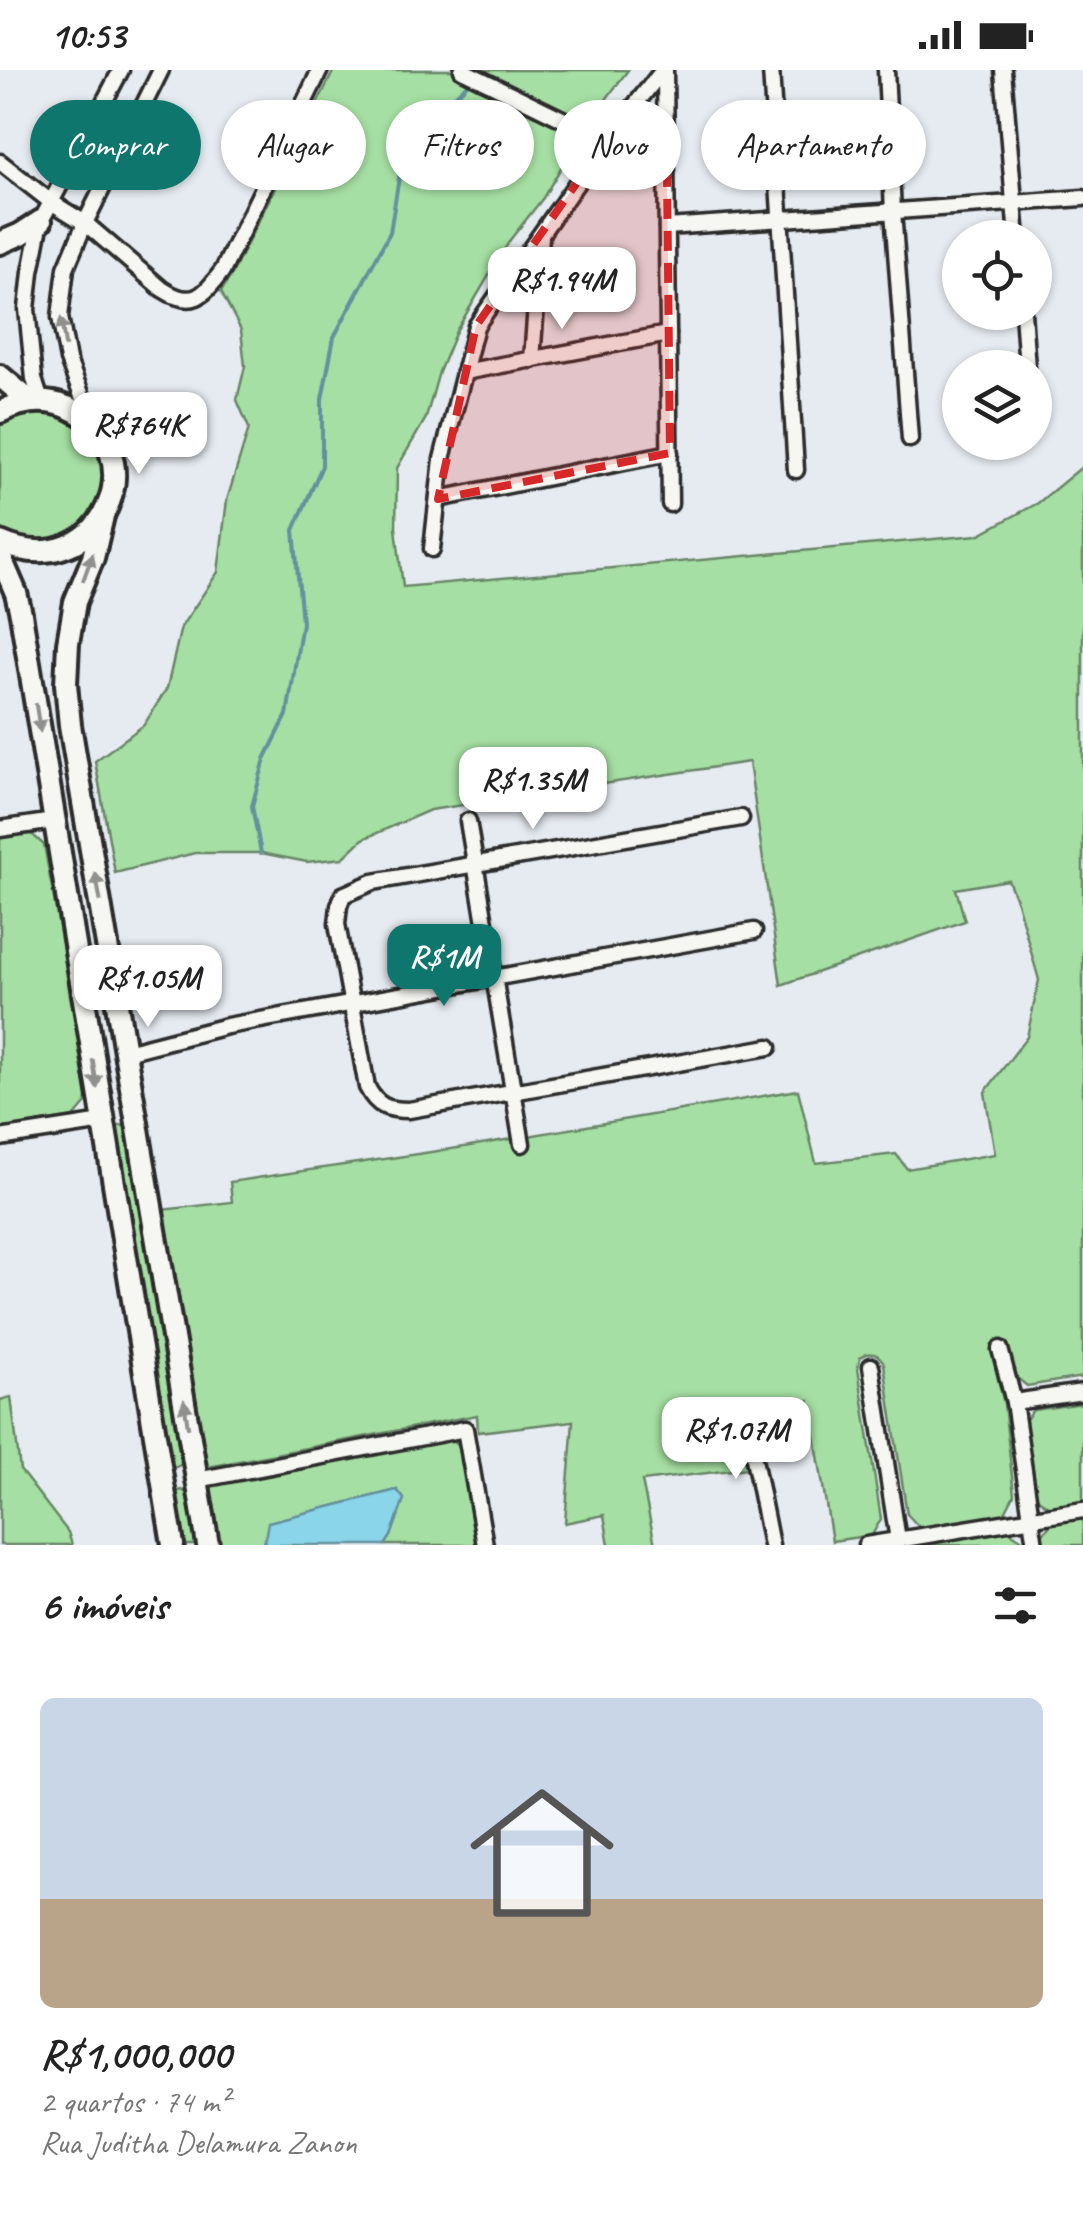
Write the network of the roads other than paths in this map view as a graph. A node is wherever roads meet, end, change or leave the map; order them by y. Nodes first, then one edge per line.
1 (120, 70) edge
2 (161, 70) edge
3 (320, 70) edge
4 (462, 70) edge
5 (664, 70) edge
6 (771, 70) edge
7 (886, 70) edge
8 (1003, 70) edge
9 (639, 100) edge
10 (665, 100) edge
11 (554, 115) edge
12 (0, 162) edge
13 (571, 190) edge
14 (666, 190) edge
15 (1083, 198) edge
16 (1014, 202) junction
17 (46, 211) junction
18 (892, 211) junction
19 (780, 219) junction
20 (1016, 220) edge
21 (85, 223) junction
22 (667, 227) junction
23 (541, 233) junction
24 (0, 244) edge
25 (668, 334) junction
26 (532, 360) junction
27 (464, 372) junction
28 (0, 376) edge
29 (36, 401) junction
30 (0, 412) edge
31 (94, 425) junction
32 (910, 439) dead end
33 (670, 454) junction
34 (796, 470) dead end
35 (438, 500) junction
36 (670, 504) dead end
37 (103, 516) junction
38 (0, 542) edge
39 (432, 549) dead end
40 (0, 556) edge
41 (86, 816) junction
42 (741, 818) dead end
43 (54, 821) junction
44 (468, 821) dead end
45 (0, 829) edge
46 (475, 864) junction
47 (754, 932) dead end
48 (494, 978) junction
49 (352, 1003) junction
50 (770, 1047) dead end
51 (126, 1052) junction
52 (513, 1092) junction
53 (136, 1113) junction
54 (103, 1122) junction
55 (0, 1138) edge
56 (522, 1144) dead end
57 (1000, 1349) dead end
58 (871, 1366) dead end
59 (1083, 1392) edge
60 (1014, 1402) junction
61 (736, 1406) dead end
62 (197, 1480) junction
63 (164, 1485) junction
64 (1083, 1510) edge
65 (1030, 1518) junction
66 (898, 1540) junction
67 (174, 1545) edge
68 (208, 1545) edge
69 (485, 1545) edge
70 (771, 1545) edge
71 (866, 1545) edge
72 (1034, 1545) edge

1 - 17 street
2 - 21 street
3 - 21 street
4 - 11 street
5 - 9 street
5 - 10 street
6 - 19 street
7 - 18 street
8 - 16 street
12 - 17 street
13 - 23 street
14 - 22 street
15 - 16 street
16 - 18 street
16 - 20 street
17 - 21 street
17 - 24 main road
17 - 29 street
18 - 19 street
18 - 32 street
19 - 22 street
19 - 34 street
31 -> 21 street
22 - 25 street
23 - 26 street
23 - 27 street
25 - 26 street
25 - 33 street
26 - 27 street
27 - 35 street
28 - 29 main road
29 - 30 main road
29 - 31 main road
31 - 37 main road
33 - 35 street
33 - 36 street
35 - 39 street
37 - 38 main road
41 -> 37 main road
40 -> 43 main road
41 - 43 main road
51 -> 41 main road
42 - 46 street
43 - 45 street
43 -> 54 main road
44 - 46 street
46 - 48 street
46 - 49 street
47 - 48 street
48 - 49 street
48 - 52 street
49 - 51 street
49 - 52 street
50 - 52 street
51 - 53 main road
52 - 56 street
53 - 54 main road
62 -> 53 main road
54 - 55 street
54 - 63 main road
57 - 60 street
58 - 66 street
59 - 60 street
60 - 65 street
61 - 70 street
62 - 63 main road
62 - 68 main road
62 - 69 street
63 - 67 main road
64 - 65 street
65 - 66 street
65 - 72 street
66 - 71 street

